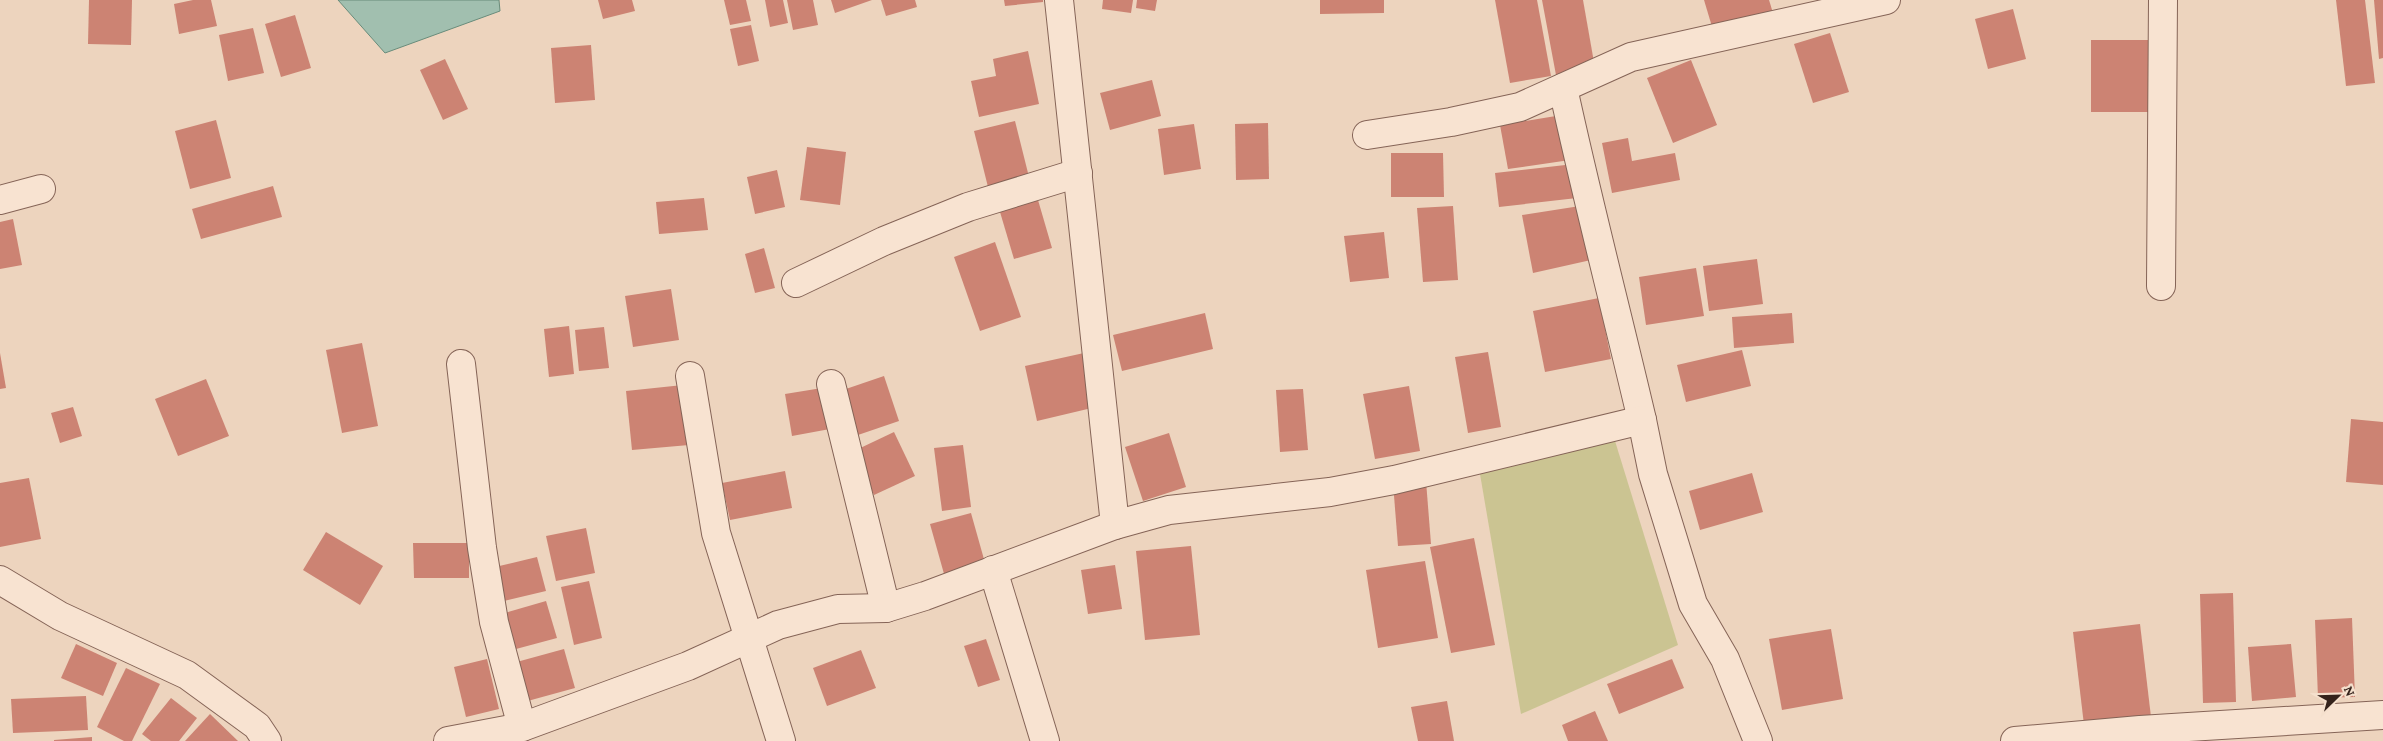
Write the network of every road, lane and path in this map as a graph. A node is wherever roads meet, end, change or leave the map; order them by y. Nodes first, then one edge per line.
1 (1059, 0) edge
2 (1886, 0) edge
3 (2163, 0) edge
4 (1563, 88) junction
5 (1367, 135) dead end
6 (1078, 174) junction
7 (41, 189) dead end
8 (0, 200) edge
9 (796, 283) dead end
10 (2161, 286) dead end
11 (461, 364) dead end
12 (690, 376) dead end
13 (831, 384) dead end
14 (1642, 420) junction
15 (1115, 525) junction
16 (994, 570) junction
17 (0, 580) edge
18 (886, 608) junction
19 (748, 638) junction
20 (2383, 715) edge
21 (522, 726) junction
22 (267, 741) edge
23 (448, 741) edge
24 (781, 741) edge
25 (1046, 741) edge
26 (1758, 741) edge
27 (2015, 741) edge

1 - 6 street
2 - 4 street
3 - 10 street
4 - 5 street
4 - 14 street
6 - 9 street
6 - 15 street
7 - 8 street
11 - 21 street
12 - 19 street
13 - 18 street
14 - 15 street
14 - 26 street
15 - 16 street
16 - 18 street
16 - 25 street
17 - 22 street
18 - 19 street
19 - 21 street
19 - 24 street
20 - 27 street
21 - 23 street

